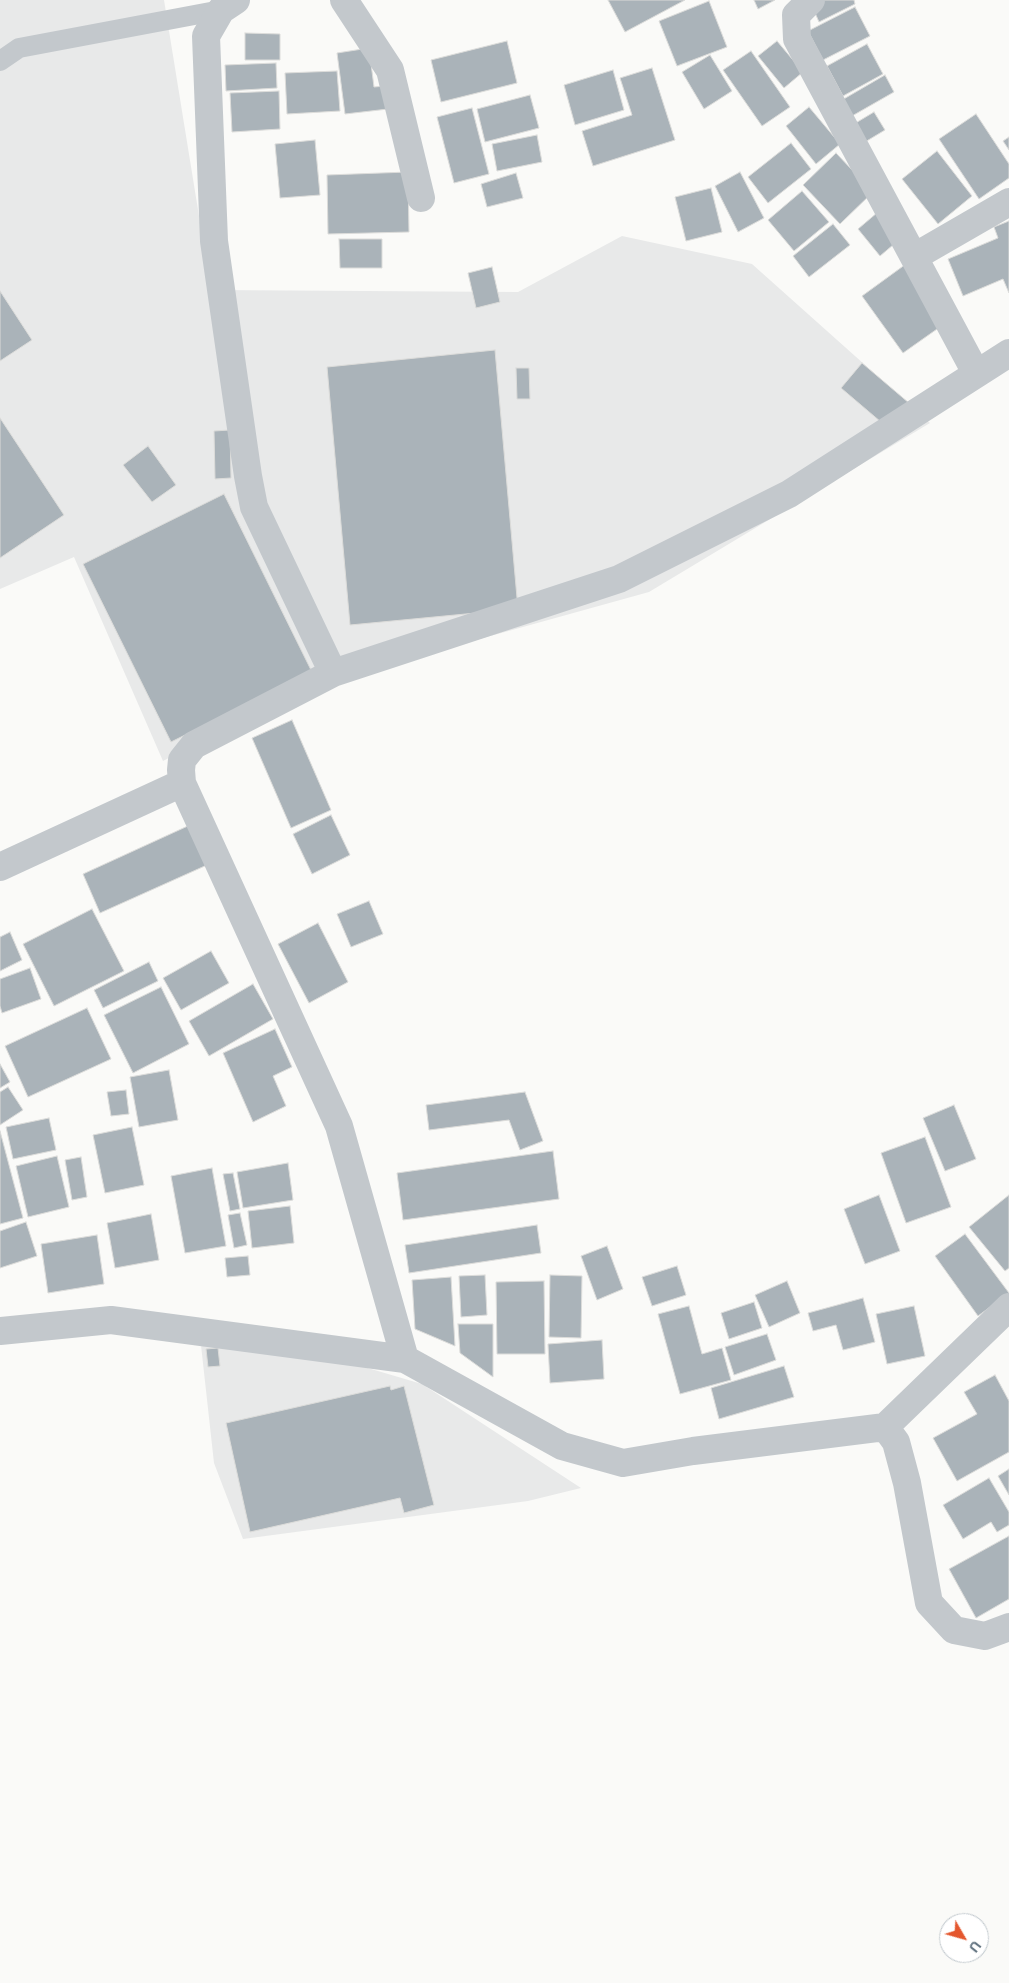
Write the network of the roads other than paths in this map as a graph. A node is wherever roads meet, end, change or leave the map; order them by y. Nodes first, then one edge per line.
1 (344, 0) edge
2 (811, 0) edge
3 (228, 5) edge
4 (0, 61) edge
5 (421, 198) dead end
6 (1009, 202) edge
7 (914, 257) junction
8 (1009, 353) edge
9 (976, 373) junction
10 (333, 673) junction
11 (182, 783) junction
12 (0, 867) edge
13 (1009, 1307) edge
14 (0, 1332) edge
15 (405, 1359) junction
16 (885, 1427) junction
17 (1009, 1627) edge

1 - 5 street
2 - 7 street
3 - 4 lane
3 - 10 street
6 - 7 street
7 - 9 street
8 - 9 street
9 - 10 street
10 - 11 street
11 - 12 street
11 - 15 street
13 - 16 street
14 - 15 street
15 - 16 street
16 - 17 street

